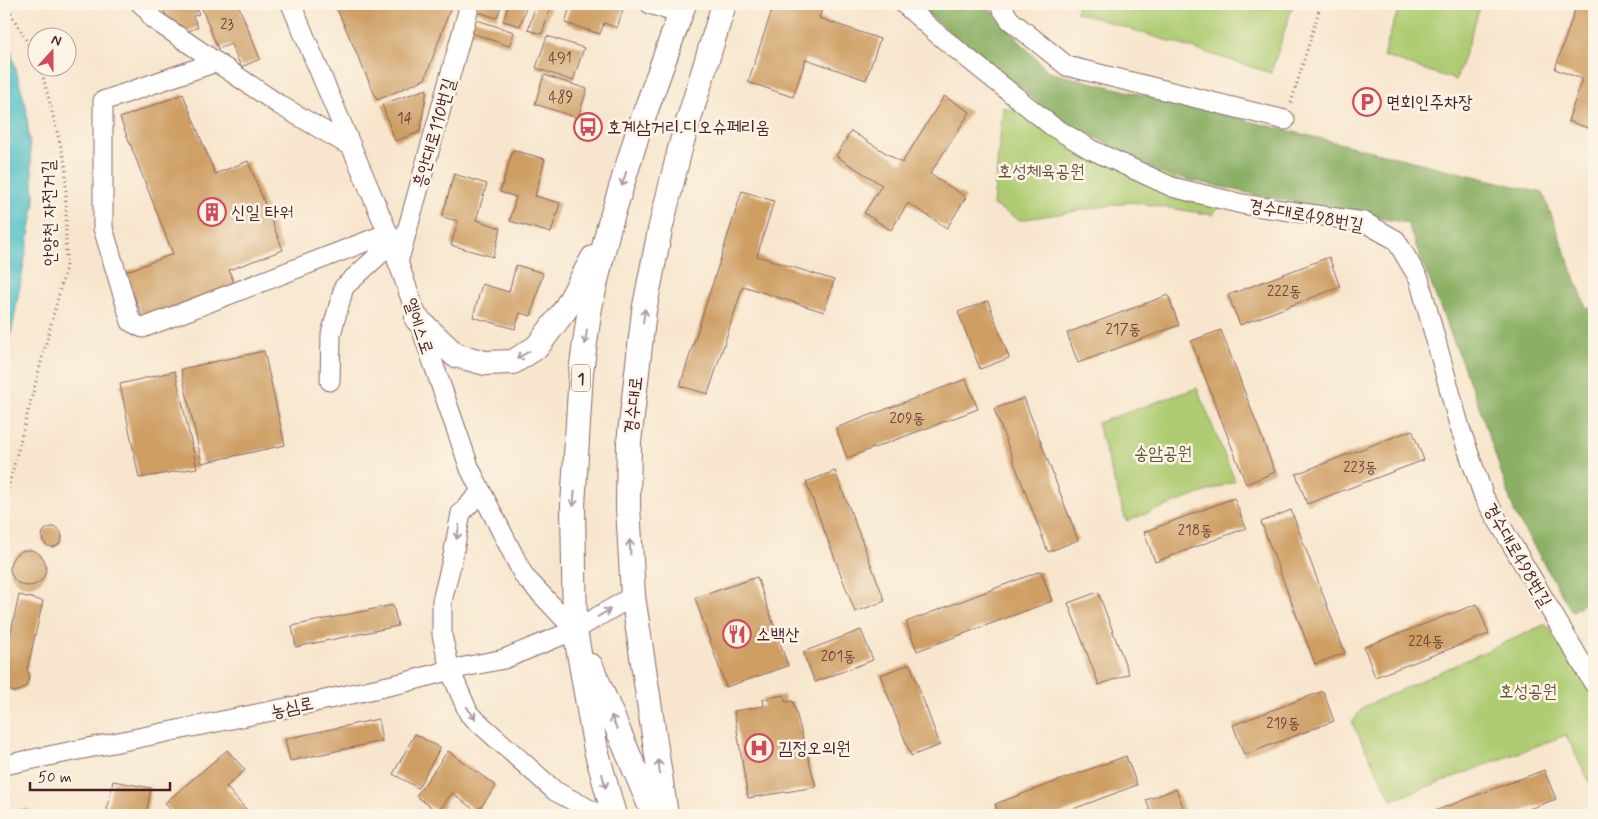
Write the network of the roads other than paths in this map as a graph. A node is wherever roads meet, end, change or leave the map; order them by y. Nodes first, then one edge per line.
1 (291, 4) edge
2 (470, 4) edge
3 (724, 4) edge
4 (738, 4) edge
5 (904, 4) edge
6 (999, 4) edge
7 (149, 5) edge
8 (668, 5) edge
9 (1013, 12) edge
10 (216, 62) junction
11 (1285, 120) road end
12 (681, 145) junction
13 (350, 146) junction
14 (608, 230) junction
15 (390, 238) junction
16 (398, 263) junction
17 (416, 319) junction
18 (330, 381) dead end
19 (482, 492) junction
20 (633, 596) junction
21 (575, 630) junction
22 (450, 670) junction
23 (1594, 684) edge
24 (4, 765) edge
25 (600, 815) edge
26 (614, 815) edge
27 (654, 815) edge
28 (666, 815) edge

1 - 13 street, 엘에스로
2 - 16 street, 흥안대로110번길
3 - 12 main road, 경수대로
4 - 12 main road
5 - 23 street, 경수대로498번길
6 - 9 street
7 - 10 street
8 -> 14 main road, 1
9 - 11 street
10 - 13 street
10 - 15 street
20 -> 12 main road, 경수대로
13 - 15 street, 엘에스로
14 -> 17 main road
14 -> 21 main road, 1
15 - 16 street, 엘에스로
15 - 18 street
16 - 17 street, 엘에스로
17 - 19 street, 엘에스로
19 - 21 street, 엘에스로
19 -> 22 street
21 -> 20 street, 농심로
28 -> 20 main road, 경수대로
21 - 22 street, 농심로
21 -> 26 main road, 1
27 -> 21 main road
22 - 24 street, 농심로
22 -> 25 street

